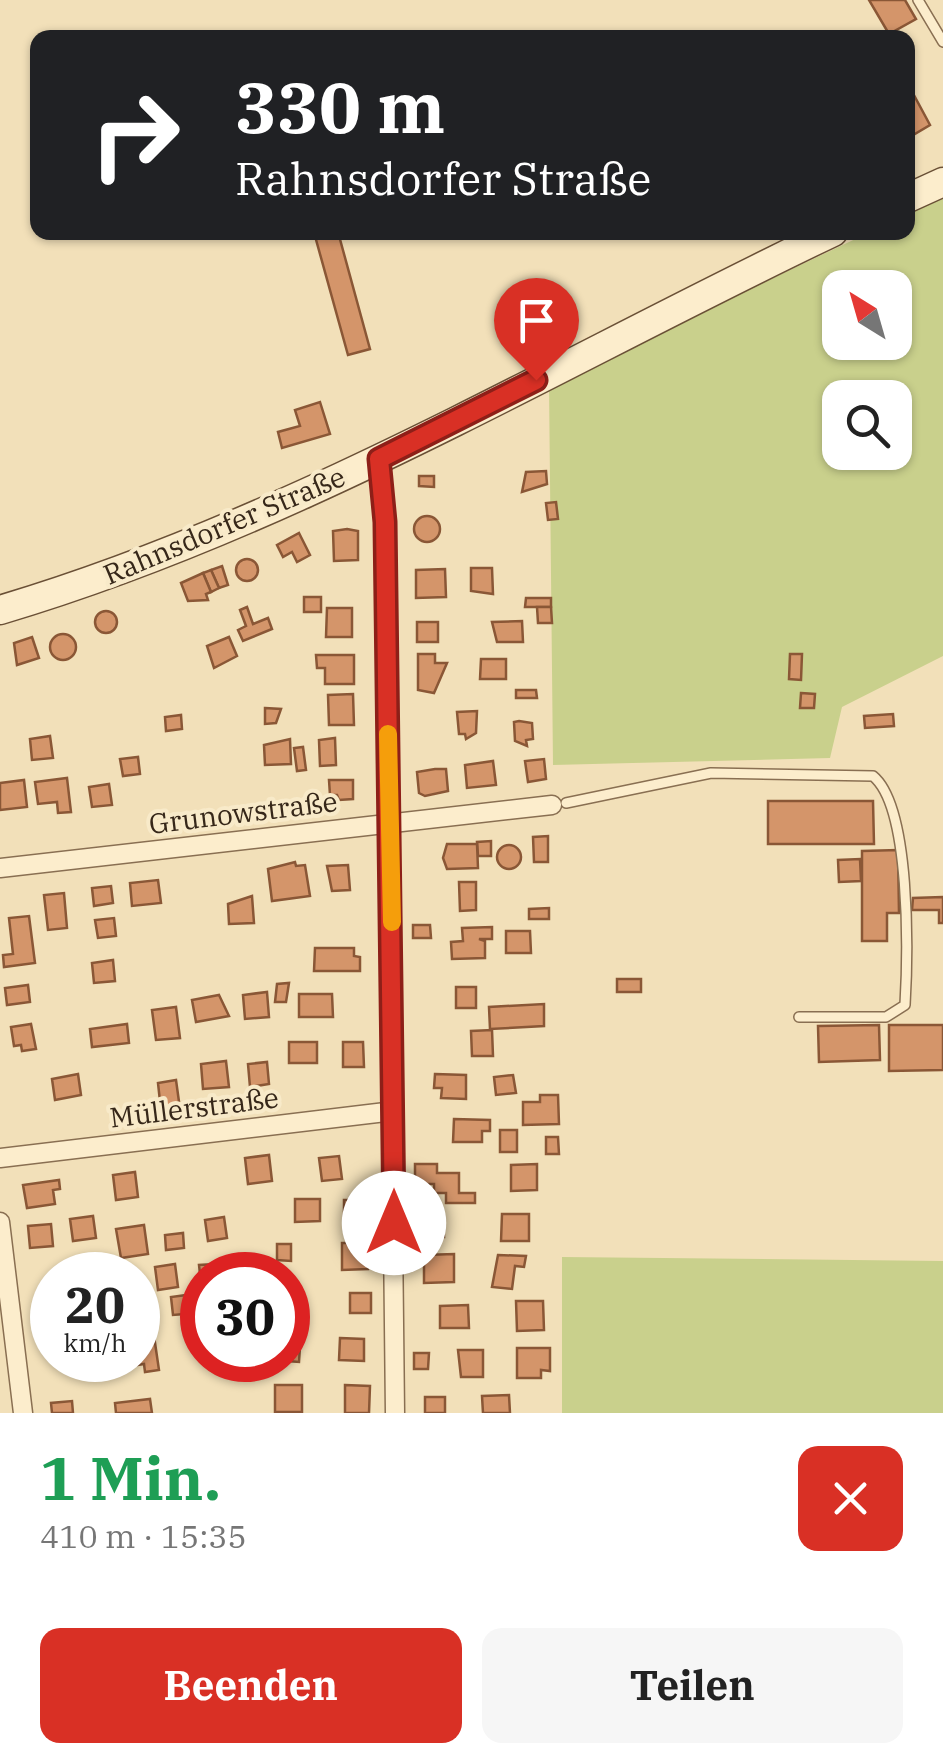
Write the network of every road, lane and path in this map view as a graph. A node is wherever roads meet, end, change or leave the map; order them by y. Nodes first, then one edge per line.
1 (918, 0) edge
2 (943, 42) edge
3 (943, 182) edge
4 (915, 195) edge
5 (816, 240) edge
6 (379, 459) junction
7 (0, 610) edge
8 (559, 804) joint
9 (390, 823) junction
10 (0, 868) edge
11 (799, 1016) dead end
12 (394, 1110) junction
13 (0, 1158) edge
14 (0, 1222) edge
15 (23, 1413) edge
16 (396, 1413) edge

1 - 2 lane
3 - 4 street
5 - 6 street, Rahnsdorfer Straße
6 - 7 street, Rahnsdorfer Straße
6 - 9 street
8 - 9 street, Grunowstraße
8 - 11 lane
9 - 10 street, Grunowstraße
9 - 12 street
12 - 13 street, Müllerstraße
12 - 16 street
14 - 15 street

